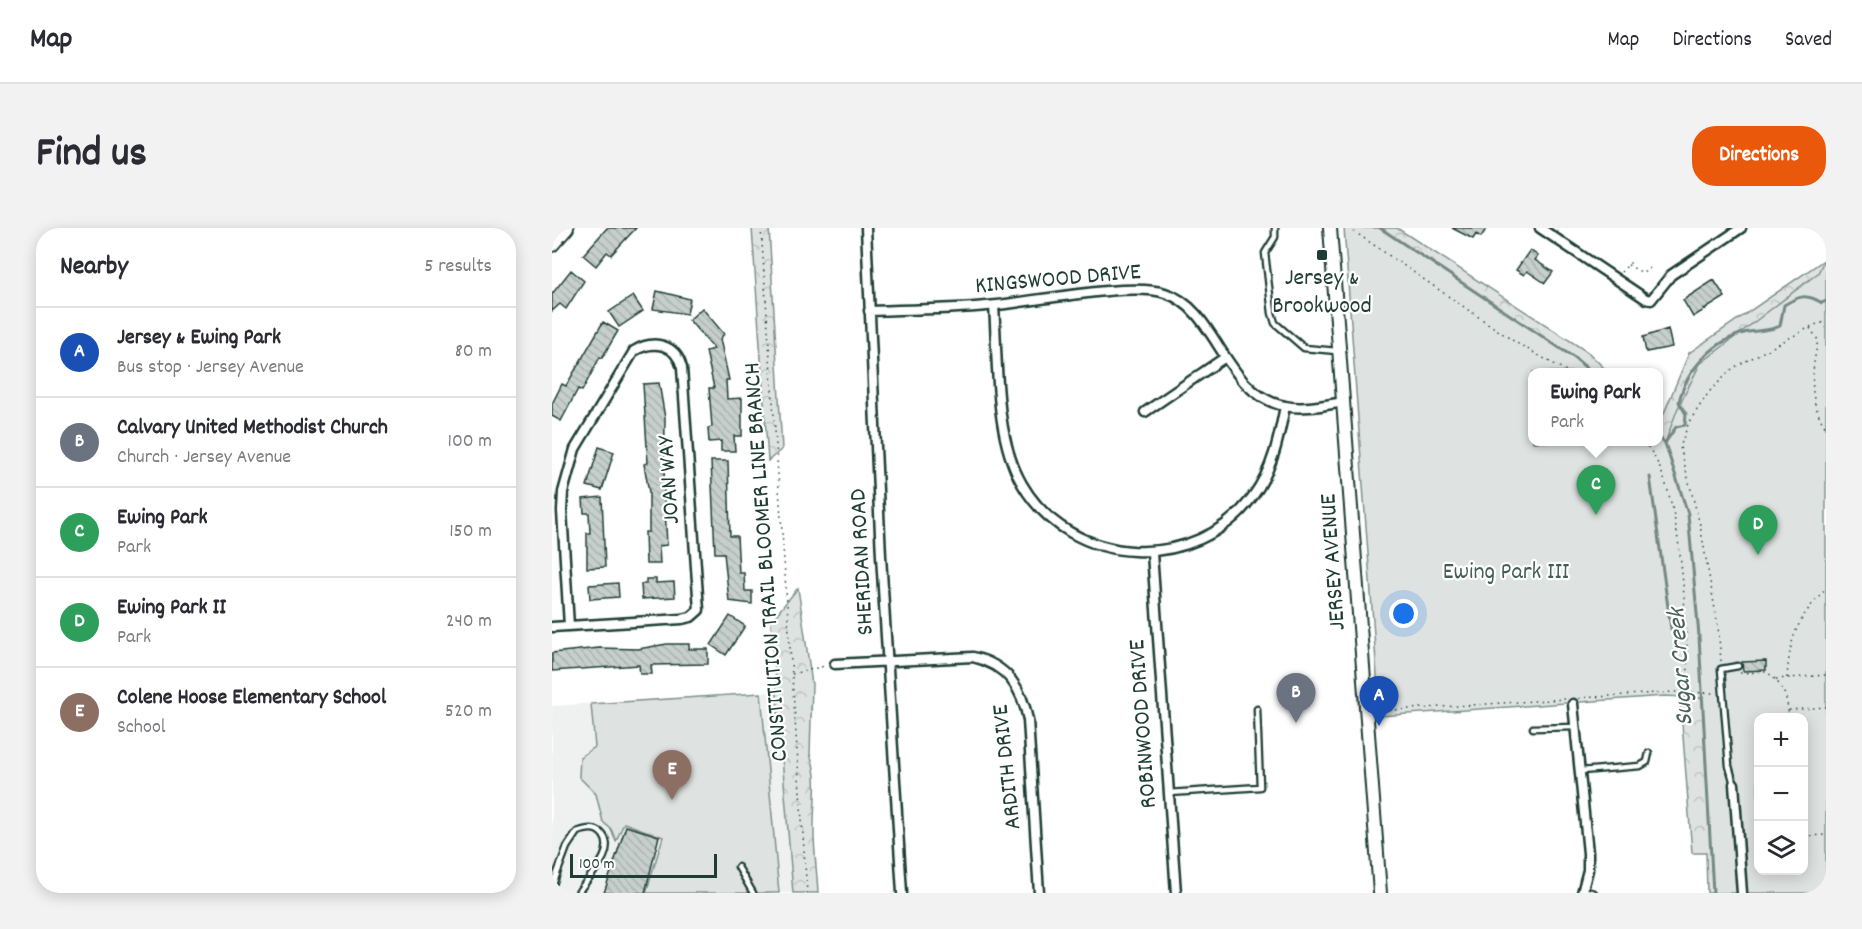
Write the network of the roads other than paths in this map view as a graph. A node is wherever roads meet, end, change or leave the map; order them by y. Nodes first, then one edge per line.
1 (567, 228) edge
2 (866, 228) edge
3 (1275, 228) edge
4 (1330, 228) edge
5 (1741, 228) edge
6 (1543, 229) edge
7 (552, 245) edge
8 (994, 306) junction
9 (869, 311) junction
10 (1340, 351) junction
11 (1224, 358) junction
12 (1344, 402) junction
13 (1285, 406) junction
14 (1145, 412) dead end
15 (1152, 553) junction
16 (569, 626) junction
17 (552, 627) edge
18 (888, 661) junction
19 (835, 664) road end
20 (1738, 666) road end
21 (1573, 704) dead end
22 (1257, 709) dead end
23 (1576, 727) junction
24 (1533, 728) dead end
25 (1649, 753) dead end
26 (1581, 771) junction
27 (1734, 784) joint
28 (1168, 793) junction
29 (738, 867) dead end
30 (552, 888) edge
31 (1582, 892) edge
32 (578, 893) edge
33 (753, 893) edge
34 (902, 893) edge
35 (1039, 893) edge
36 (1176, 893) edge
37 (1380, 893) edge
38 (1594, 893) edge
39 (1742, 893) edge

1 - 7 street
2 - 9 street, SHERIDAN ROAD
3 - 10 lane
4 - 10 street, JERSEY AVENUE
5 - 6 street
8 - 9 street, KINGSWOOD DRIVE
8 - 11 street, KINGSWOOD DRIVE
8 - 15 street
9 - 18 street, SHERIDAN ROAD
10 - 12 street, JERSEY AVENUE
11 - 13 street, KINGSWOOD DRIVE
11 - 14 street
12 - 13 street
12 - 37 street, JERSEY AVENUE
13 - 15 street
15 - 28 street, ROBINWOOD DRIVE
16 - 16 street, JOAN WAY
16 - 17 street
18 - 19 street, ARDITH DRIVE
18 - 34 street, SHERIDAN ROAD
18 - 35 street, ARDITH DRIVE
20 - 27 lane
21 - 23 street
22 - 28 lane
23 - 24 lane
23 - 26 street
25 - 26 lane
26 - 31 street
27 - 39 street
28 - 36 street, ROBINWOOD DRIVE
29 - 33 lane
30 - 32 lane
31 - 38 lane

